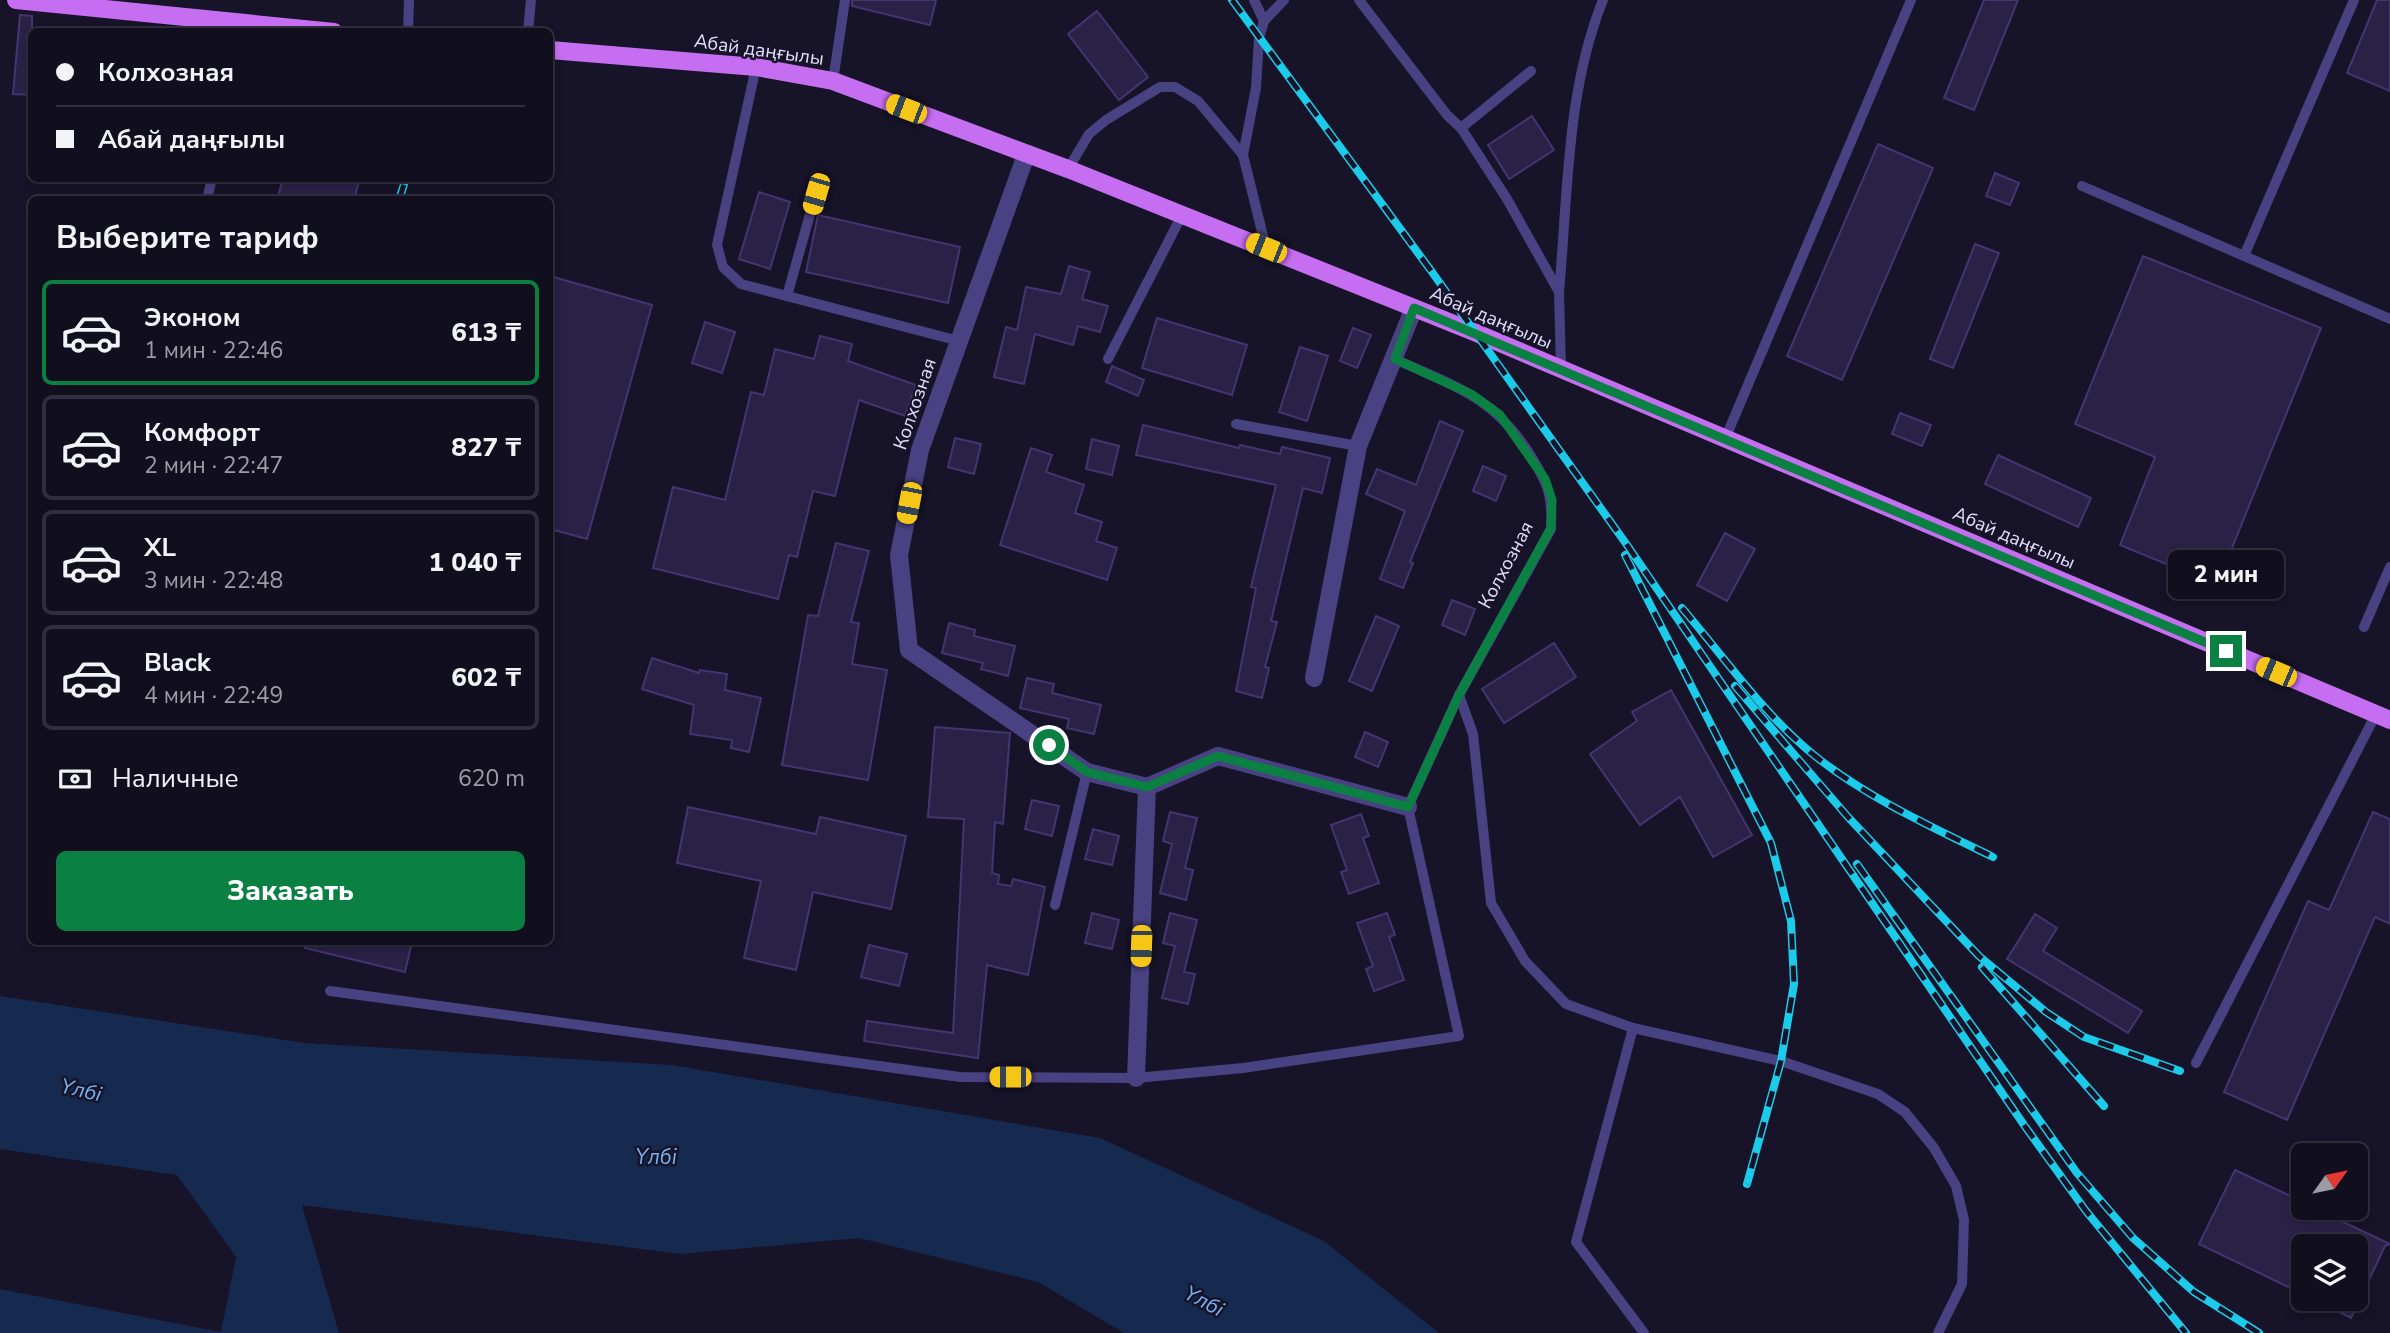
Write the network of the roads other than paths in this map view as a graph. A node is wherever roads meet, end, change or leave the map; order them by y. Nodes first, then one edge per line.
1 (16, 0) edge
2 (409, 0) edge
3 (531, 0) edge
4 (845, 0) edge
5 (1254, 0) edge
6 (1284, 0) edge
7 (1359, 0) edge
8 (1603, 0) edge
9 (1912, 0) edge
10 (2354, 0) edge
11 (1264, 21) junction
12 (249, 28) edge
13 (408, 28) edge
14 (528, 28) edge
15 (553, 50) edge
16 (756, 67) junction
17 (1531, 71) dead end
18 (833, 81) junction
19 (1461, 128) junction
20 (1026, 155) junction
21 (1244, 155) junction
22 (1068, 169) junction
23 (2082, 186) dead end
24 (816, 194) dead end
25 (1182, 215) junction
26 (1266, 248) junction
27 (2244, 256) junction
28 (1559, 292) junction
29 (787, 296) junction
30 (1414, 308) junction
31 (2390, 319) edge
32 (959, 341) junction
33 (1108, 359) dead end
34 (1395, 359) junction
35 (1561, 370) junction
36 (1236, 424) dead end
37 (1725, 439) junction
38 (1358, 446) junction
39 (2390, 567) edge
40 (2364, 627) dead end
41 (1314, 678) dead end
42 (1459, 695) junction
43 (2383, 717) edge
44 (1087, 772) junction
45 (1147, 787) junction
46 (1408, 807) junction
47 (1055, 905) dead end
48 (330, 991) dead end
49 (1633, 1028) junction
50 (2196, 1063) dead end
51 (1136, 1078) junction
52 (1644, 1333) edge
53 (1938, 1333) edge

1 - 12 main road
2 - 13 lane
3 - 14 lane
4 - 18 lane
5 - 11 lane
6 - 11 lane
7 - 19 lane
8 - 28 lane
9 - 37 lane
10 - 27 lane
11 - 21 lane
15 - 16 main road, Абай даңғылы
16 - 18 main road, Абай даңғылы
16 - 29 lane
17 - 19 lane
18 - 20 main road, Абай даңғылы
19 - 28 lane
20 - 22 main road, Абай даңғылы
20 - 32 street, Колхозная
21 - 22 lane
21 - 26 lane
22 - 25 main road, Абай даңғылы
23 - 27 lane
24 - 29 lane
25 - 26 main road, Абай даңғылы
25 - 33 lane
26 - 30 main road, Абай даңғылы
27 - 31 lane
28 - 35 lane
29 - 32 lane
30 - 34 street
30 - 35 main road, Абай даңғылы
32 - 44 street, Колхозная
34 - 38 street
34 - 42 lane, Колхозная
35 - 37 main road, Абай даңғылы
36 - 38 lane
37 - 43 main road, Абай даңғылы
38 - 41 street
39 - 40 lane
42 - 46 lane, Колхозная
42 - 49 lane
43 - 50 lane
44 - 45 street, Колхозная
44 - 47 lane
45 - 46 street
45 - 51 street
46 - 51 lane
48 - 51 lane
49 - 52 lane
49 - 53 lane

